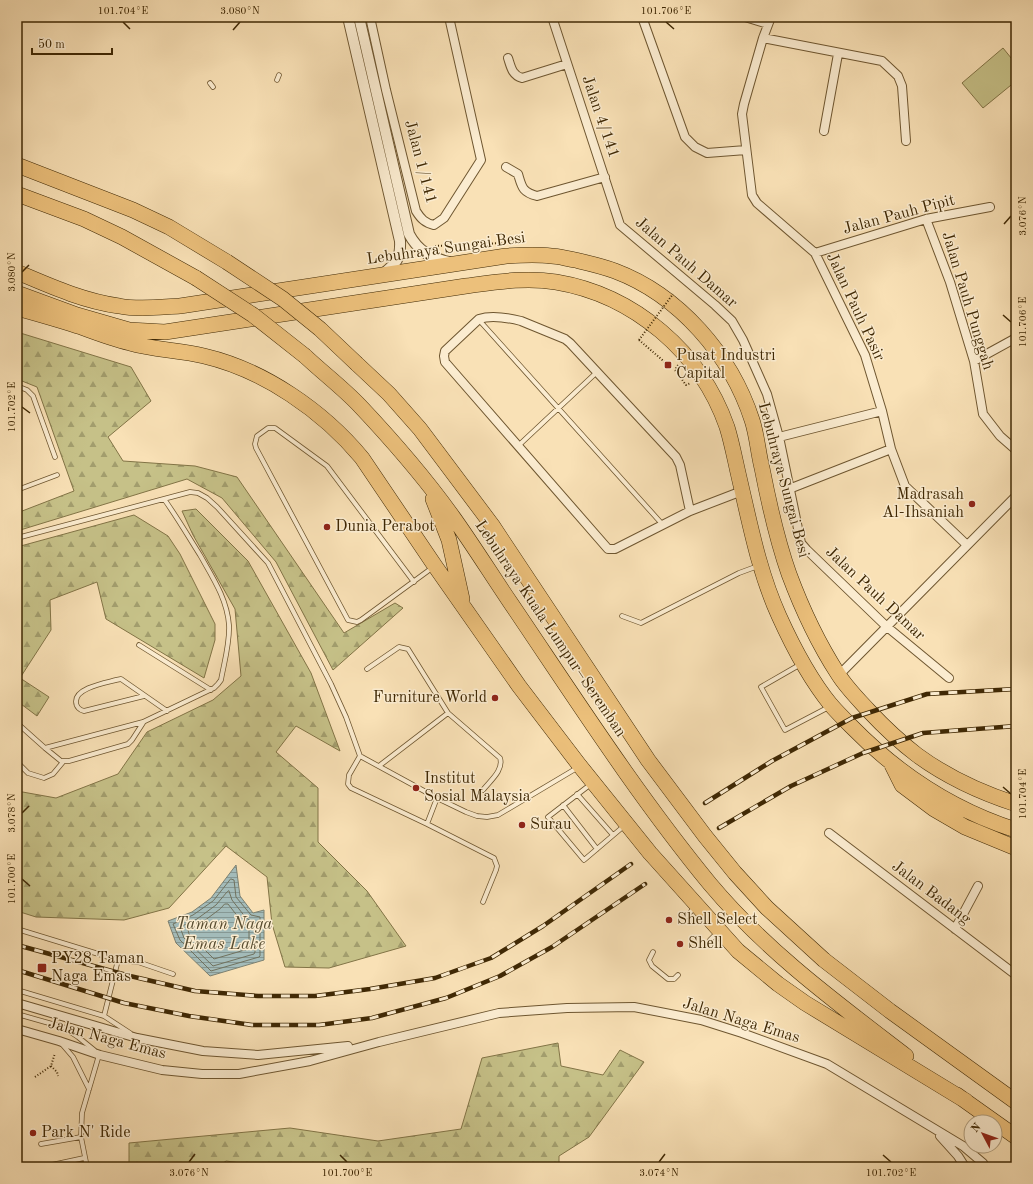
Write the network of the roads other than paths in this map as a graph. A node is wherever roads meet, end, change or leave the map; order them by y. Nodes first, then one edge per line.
1 (348, 17) edge
2 (359, 17) edge
3 (370, 17) edge
4 (449, 17) edge
5 (552, 17) edge
6 (642, 17) edge
7 (745, 17) edge
8 (769, 20) edge
9 (763, 38) junction
10 (838, 54) junction
11 (508, 58) dead end
12 (567, 64) junction
13 (279, 75) dead end
14 (277, 80) dead end
15 (210, 83) dead end
16 (213, 87) dead end
17 (824, 131) dead end
18 (906, 141) dead end
19 (746, 150) junction
20 (17, 165) edge
21 (506, 168) dead end
22 (605, 177) junction
23 (17, 194) edge
24 (990, 207) dead end
25 (926, 219) junction
26 (620, 225) joint
27 (815, 253) junction
28 (456, 264) junction
29 (17, 267) edge
30 (24, 275) edge
31 (382, 276) junction
32 (17, 293) edge
33 (17, 308) edge
34 (479, 319) junction
35 (1016, 338) edge
36 (974, 361) junction
37 (597, 372) junction
38 (17, 386) edge
39 (559, 409) junction
40 (882, 411) junction
41 (779, 437) junction
42 (518, 446) junction
43 (891, 449) junction
44 (1016, 450) edge
45 (55, 457) dead end
46 (57, 475) dead end
47 (425, 482) junction
48 (789, 489) junction
49 (17, 490) edge
50 (742, 491) junction
51 (1016, 496) edge
52 (164, 499) junction
53 (690, 511) junction
54 (663, 525) junction
55 (17, 538) edge
56 (967, 545) junction
57 (760, 565) junction
58 (435, 566) junction
59 (414, 582) junction
60 (464, 605) junction
61 (622, 616) dead end
62 (886, 626) junction
63 (139, 644) dead end
64 (802, 663) junction
65 (366, 668) dead end
66 (839, 675) junction
67 (949, 678) dead end
68 (211, 690) junction
69 (144, 696) junction
70 (832, 706) junction
71 (167, 711) junction
72 (448, 713) junction
73 (143, 722) junction
74 (17, 723) edge
75 (44, 748) junction
76 (360, 756) junction
77 (17, 762) edge
78 (63, 762) junction
79 (890, 763) junction
80 (379, 766) junction
81 (580, 766) junction
82 (592, 782) junction
83 (483, 790) dead end
84 (577, 794) junction
85 (437, 798) junction
86 (1016, 804) edge
87 (563, 805) junction
88 (427, 824) junction
89 (626, 824) junction
90 (1016, 830) edge
91 (829, 832) dead end
92 (612, 835) junction
93 (597, 848) junction
94 (1016, 848) edge
95 (978, 886) dead end
96 (483, 902) dead end
97 (697, 905) junction
98 (686, 917) dead end
99 (17, 929) edge
100 (955, 929) junction
101 (653, 952) dead end
102 (118, 960) junction
103 (172, 974) dead end
104 (678, 975) dead end
105 (1016, 975) edge
106 (17, 990) edge
107 (17, 1003) edge
108 (17, 1014) edge
109 (104, 1016) junction
110 (18, 1030) edge
111 (137, 1038) junction
112 (59, 1041) junction
113 (379, 1042) junction
114 (100, 1055) junction
115 (89, 1089) junction
116 (966, 1101) junction
117 (1016, 1102) edge
118 (936, 1131) junction
119 (81, 1137) junction
120 (1016, 1137) edge
121 (41, 1144) dead end
122 (84, 1158) junction
123 (48, 1166) dead end
124 (87, 1167) edge
125 (965, 1167) edge
126 (985, 1167) edge

1 - 31 street
2 - 28 street, Jalan 1/141
3 - 4 street, Jalan 1/141
5 - 12 street, Jalan 4/141
6 - 19 street
7 - 8 street
8 - 9 street, Jalan Pauh Pasir
9 - 10 street
9 - 19 street, Jalan Pauh Pasir
10 - 17 street
10 - 18 street
11 - 12 street
12 - 22 street, Jalan 4/141
13 - 14 lane
15 - 16 lane
19 - 27 street, Jalan Pauh Pasir
20 - 117 highway, Lebuhraya Kuala Lumpur–Seremban, bridge
21 - 22 street
22 - 26 street, Jalan 4/141
23 - 47 highway, Lebuhraya Kuala Lumpur–Seremban, bridge
24 - 25 street, Jalan Pauh Pipit
25 - 27 street, Jalan Pauh Pipit
25 - 36 street, Jalan Pauh Punggah
26 - 41 street, Jalan Pauh Damar
27 - 40 street, Jalan Pauh Pasir
28 - 31 highway, Lebuhraya Sungai Besi
28 - 66 highway, Lebuhraya Sungai Besi
29 - 30 street
30 - 31 highway, Lebuhraya Sungai Besi
32 - 50 highway
33 - 58 highway
34 - 37 street
34 - 39 lane
34 - 42 street
35 - 36 street
36 - 44 street, Jalan Pauh Punggah
37 - 39 lane
37 - 53 street
38 - 45 lane
39 - 42 lane
39 - 54 lane
40 - 41 street
40 - 43 street, Jalan Pauh Pasir
41 - 48 street, Jalan Pauh Damar
42 - 54 street
43 - 48 street
43 - 56 street, Jalan Pauh Pasir
46 - 49 lane
47 - 60 highway
47 - 116 highway, Lebuhraya Kuala Lumpur–Seremban
48 - 62 street, Jalan Pauh Damar
50 - 53 street
50 - 57 highway
51 - 56 street
52 - 55 lane
52 - 68 lane
52 - 76 lane
53 - 54 street
56 - 62 street
57 - 61 lane
57 - 64 highway
58 - 59 lane
58 - 60 highway
59 - 59 lane
60 - 81 highway
62 - 66 street
62 - 67 street, Jalan Pauh Damar
63 - 68 lane
64 - 70 highway
64 - 70 lane
65 - 72 lane
66 - 86 highway, Lebuhraya Sungai Besi
68 - 71 lane
69 - 69 lane
69 - 71 lane
70 - 79 highway
71 - 73 lane
72 - 80 lane
72 - 83 lane
73 - 75 lane
73 - 78 lane
74 - 75 lane
75 - 78 lane
76 - 80 lane
76 - 88 lane
77 - 78 lane
79 - 90 highway
79 - 94 highway
80 - 85 lane
81 - 82 highway
81 - 85 lane
82 - 84 lane
82 - 89 highway
84 - 87 lane
84 - 92 lane
85 - 88 lane
87 - 93 lane
87 - 93 lane
88 - 96 lane
89 - 92 lane
89 - 97 highway
91 - 100 street, Jalan Badang
92 - 93 lane
95 - 100 street
97 - 98 lane
97 - 116 highway
99 - 102 lane
100 - 105 street, Jalan Badang
101 - 104 lane
102 - 103 lane
102 - 109 lane
106 - 109 lane
107 - 111 street, Jalan Naga Emas
108 - 114 lane
109 - 111 lane
110 - 112 street, Jalan Naga Emas
111 - 113 street, Jalan Naga Emas
112 - 114 street, Jalan Naga Emas
112 - 115 lane
113 - 114 street, Jalan Naga Emas
113 - 118 street, Jalan Naga Emas
114 - 115 lane
115 - 119 lane
116 - 120 highway, Lebuhraya Kuala Lumpur–Seremban
118 - 125 street, Jalan Naga Emas
118 - 126 street, Jalan Naga Emas
119 - 121 lane
119 - 122 lane
122 - 123 lane
122 - 124 lane

